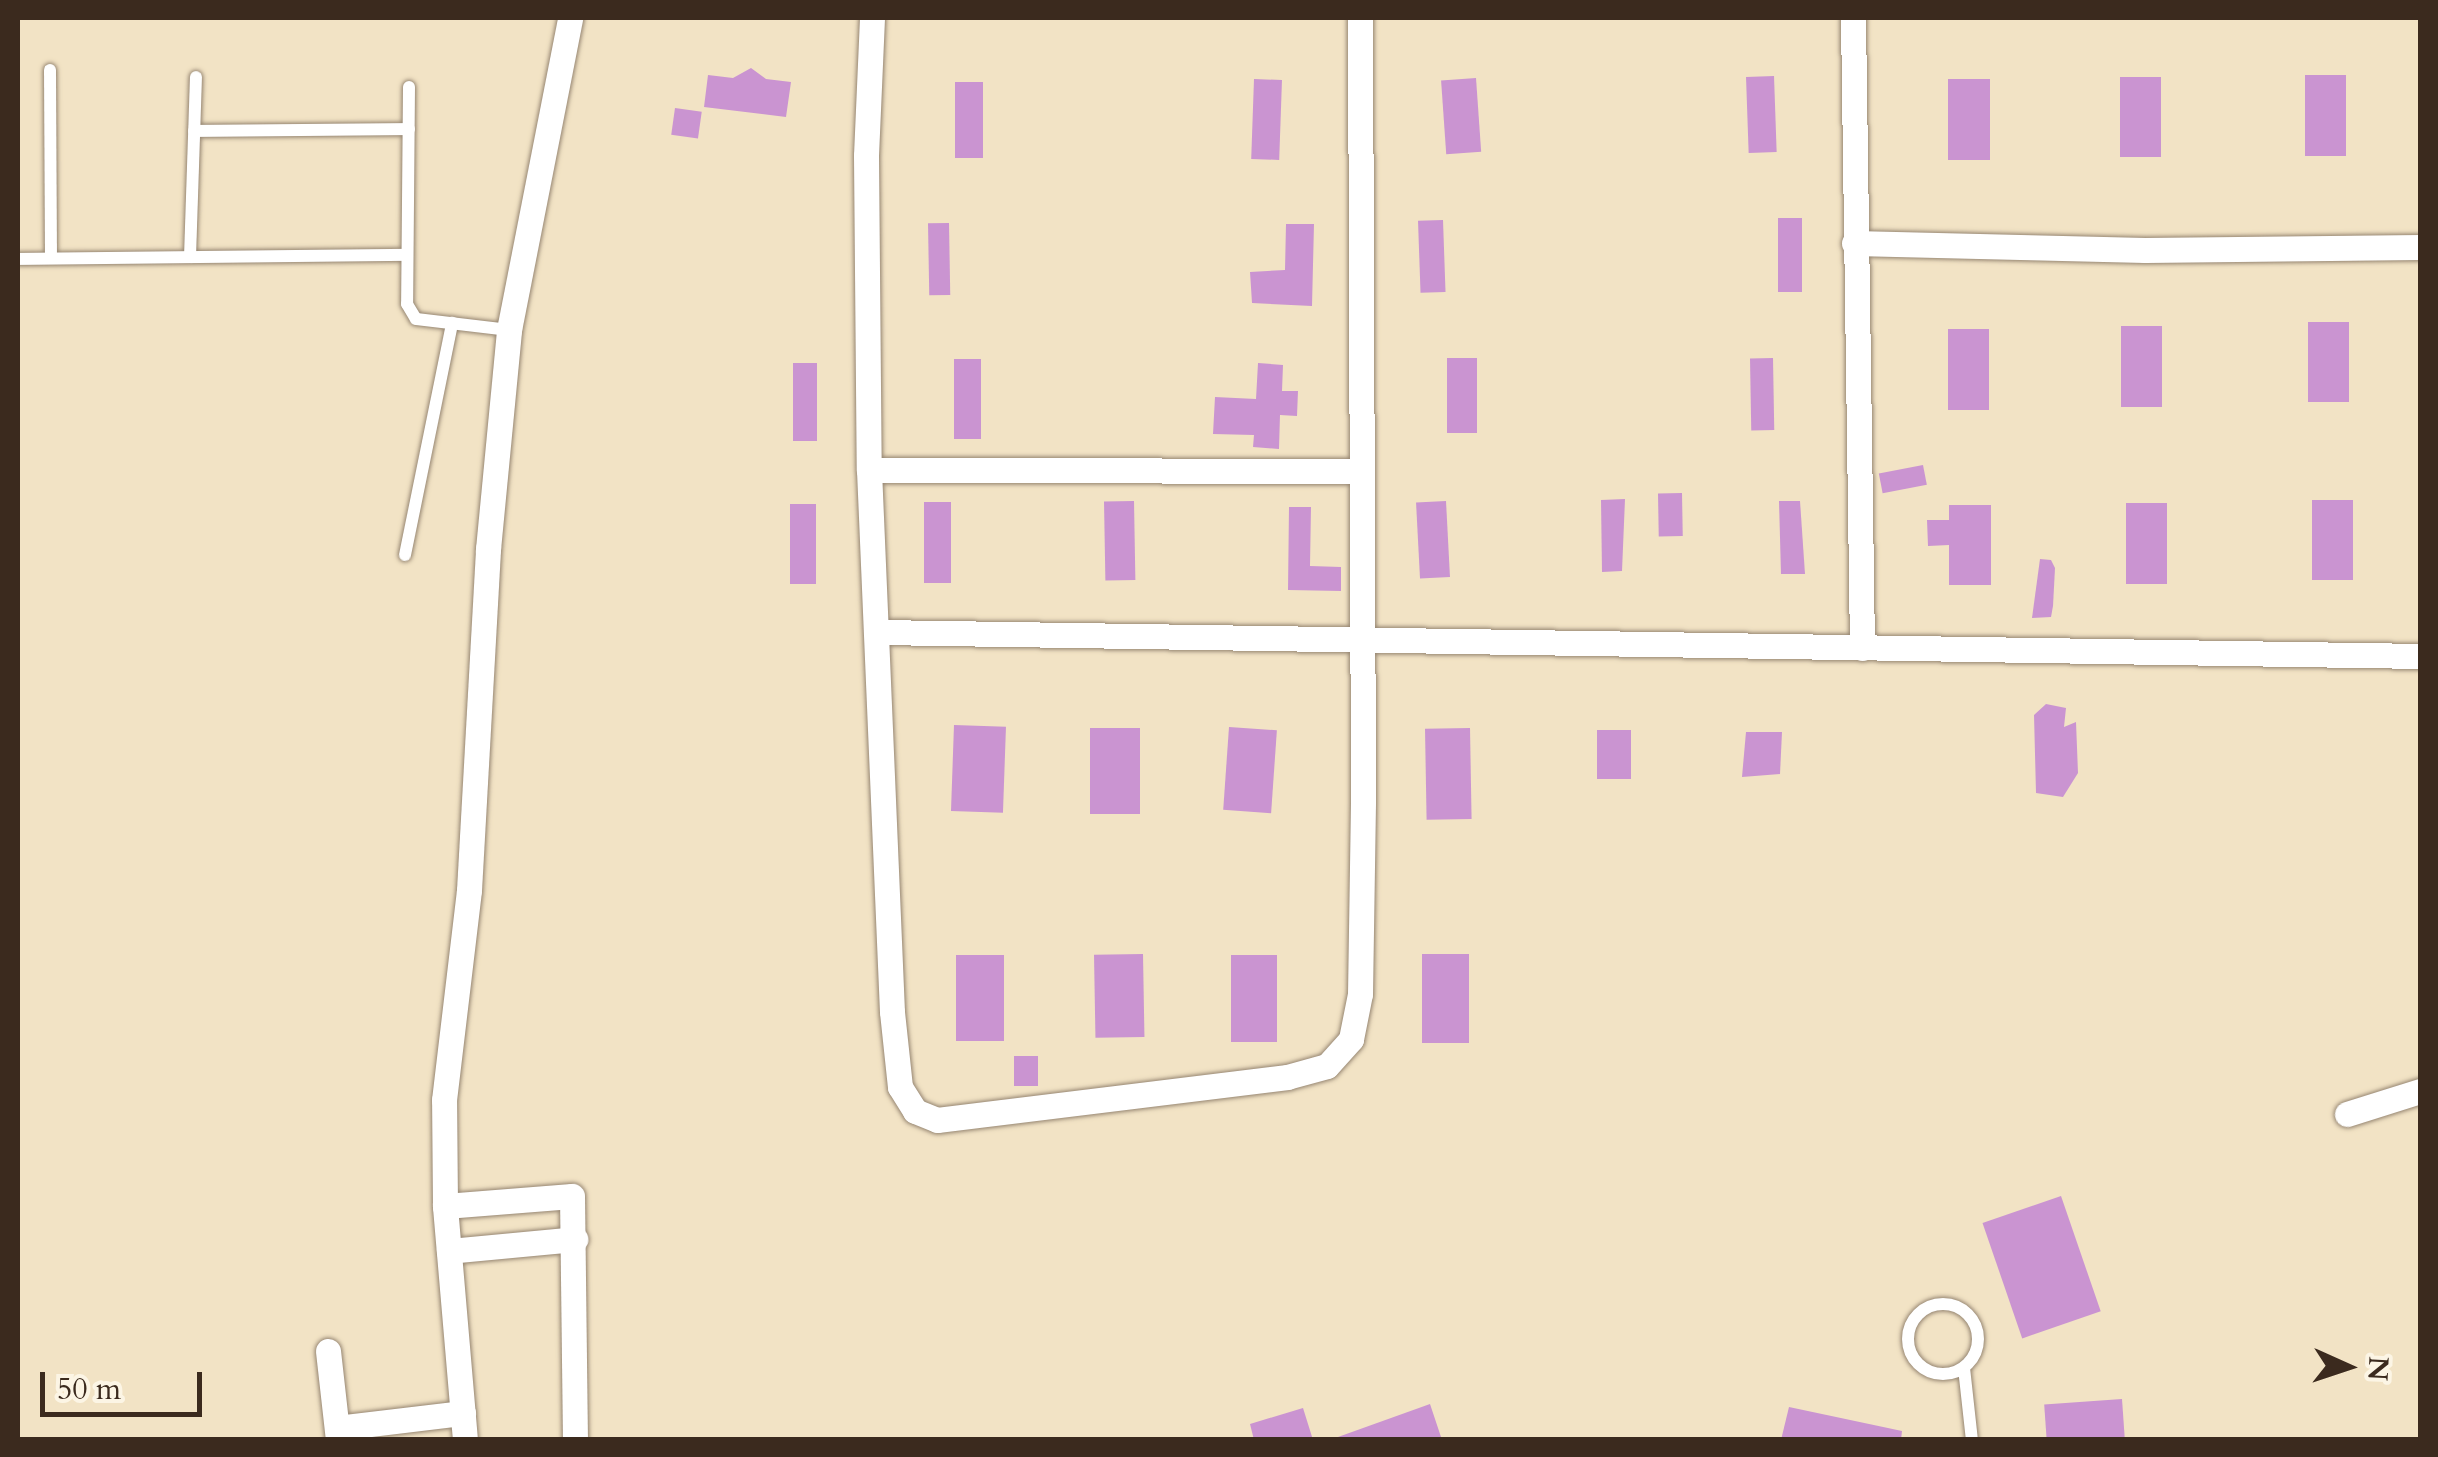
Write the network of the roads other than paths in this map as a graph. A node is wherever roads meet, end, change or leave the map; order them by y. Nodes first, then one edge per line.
1 (570, 18) edge
2 (872, 18) edge
3 (1360, 18) edge
4 (1853, 18) edge
5 (50, 70) dead end
6 (196, 78) dead end
7 (409, 88) dead end
8 (408, 129) junction
9 (194, 131) junction
10 (1854, 243) junction
11 (2420, 248) edge
12 (407, 254) junction
13 (190, 257) junction
14 (50, 258) junction
15 (18, 259) edge
16 (452, 323) junction
17 (509, 330) junction
18 (870, 470) junction
19 (1360, 470) junction
20 (405, 555) dead end
21 (878, 632) junction
22 (1362, 642) junction
23 (1862, 648) junction
24 (2420, 656) edge
25 (2420, 1091) edge
26 (2347, 1114) dead end
27 (444, 1206) junction
28 (575, 1240) junction
29 (449, 1251) junction
30 (328, 1350) dead end
31 (1964, 1368) junction
32 (463, 1413) junction
33 (337, 1434) edge
34 (465, 1440) edge
35 (575, 1440) edge
36 (1972, 1440) edge

1 - 17 street
2 - 18 street
3 - 19 street
4 - 10 street
5 - 14 lane
6 - 9 lane
7 - 8 lane
8 - 9 lane
8 - 12 lane
9 - 13 lane
10 - 11 street
10 - 23 street
12 - 13 lane
12 - 16 lane
13 - 14 lane
14 - 15 lane
16 - 17 lane
16 - 20 lane
17 - 27 street
18 - 19 street
18 - 21 street
19 - 22 street
21 - 22 street
21 - 22 street
22 - 23 street
23 - 24 street
25 - 26 street
27 - 28 street
27 - 29 street
28 - 29 street
28 - 35 street
29 - 32 street
30 - 33 street
31 - 31 lane
31 - 36 lane
32 - 33 street
32 - 34 street

